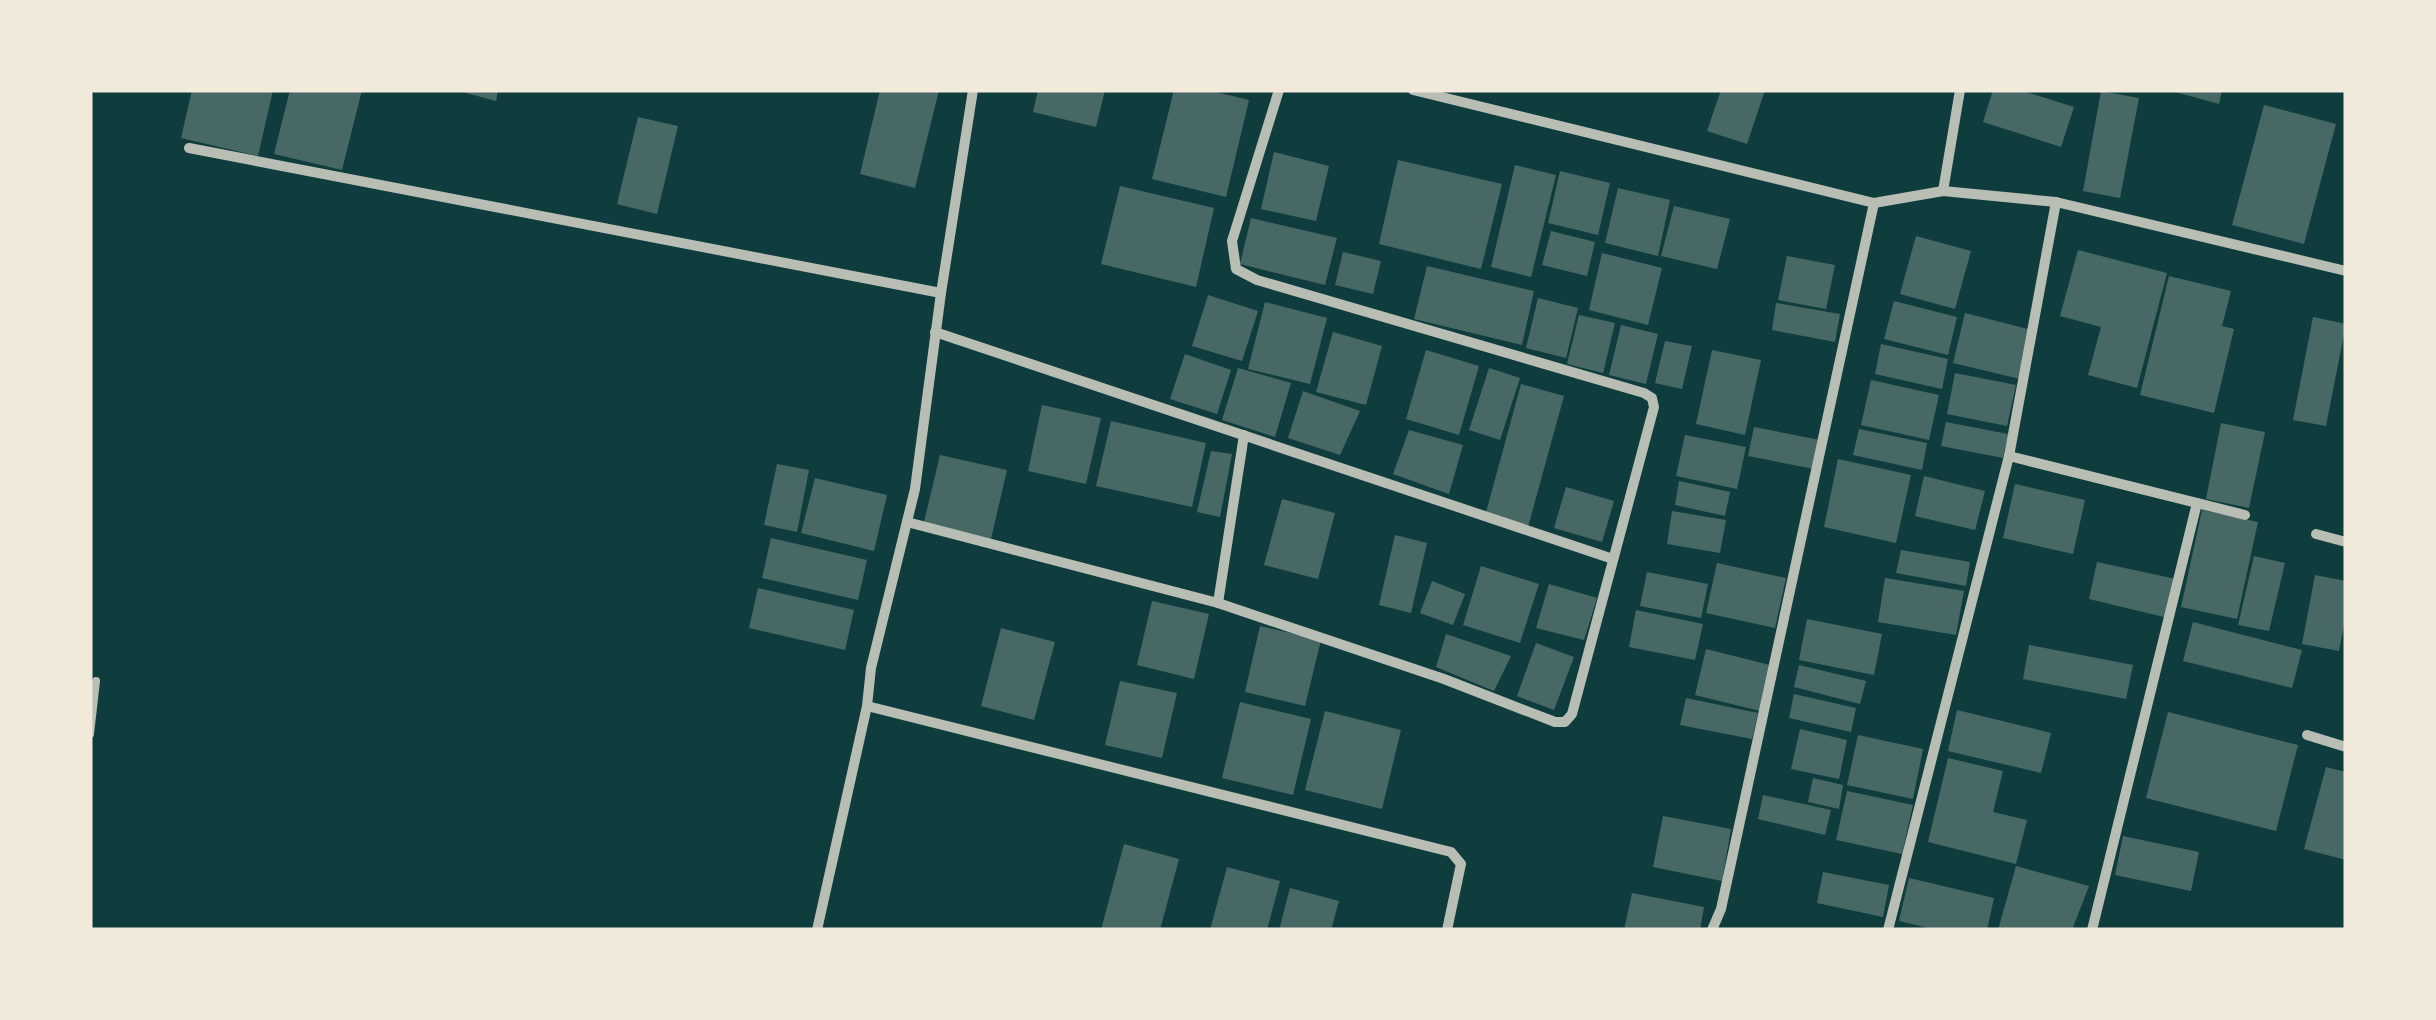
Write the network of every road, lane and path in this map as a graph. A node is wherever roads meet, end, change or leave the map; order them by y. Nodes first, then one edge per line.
1 (973, 90) edge
2 (1278, 90) edge
3 (1413, 90) edge
4 (1960, 90) edge
5 (189, 148) dead end
6 (1943, 190) junction
7 (2056, 202) junction
8 (1874, 203) junction
9 (2346, 271) edge
10 (941, 293) junction
11 (935, 332) junction
12 (1244, 435) junction
13 (2010, 456) junction
14 (2197, 503) junction
15 (2245, 515) dead end
16 (907, 522) junction
17 (2316, 534) dead end
18 (2346, 542) edge
19 (1613, 558) junction
20 (1218, 603) junction
21 (96, 681) dead end
22 (867, 706) junction
23 (90, 734) edge
24 (2308, 735) dead end
25 (2346, 746) edge
26 (816, 930) edge
27 (1446, 930) edge
28 (1712, 930) edge
29 (1888, 930) edge
30 (2092, 930) edge

1 - 10 street
2 - 19 street
3 - 8 street
4 - 6 street
5 - 10 street
6 - 7 street
6 - 8 street
7 - 9 street
7 - 13 street
8 - 28 street
10 - 11 street
11 - 12 street
11 - 16 street
12 - 19 street
12 - 20 street
13 - 14 street
13 - 29 street
14 - 15 street
14 - 30 street
16 - 20 street
16 - 22 street
17 - 18 street
19 - 20 street
21 - 23 lane
22 - 26 street
22 - 27 street
24 - 25 street

